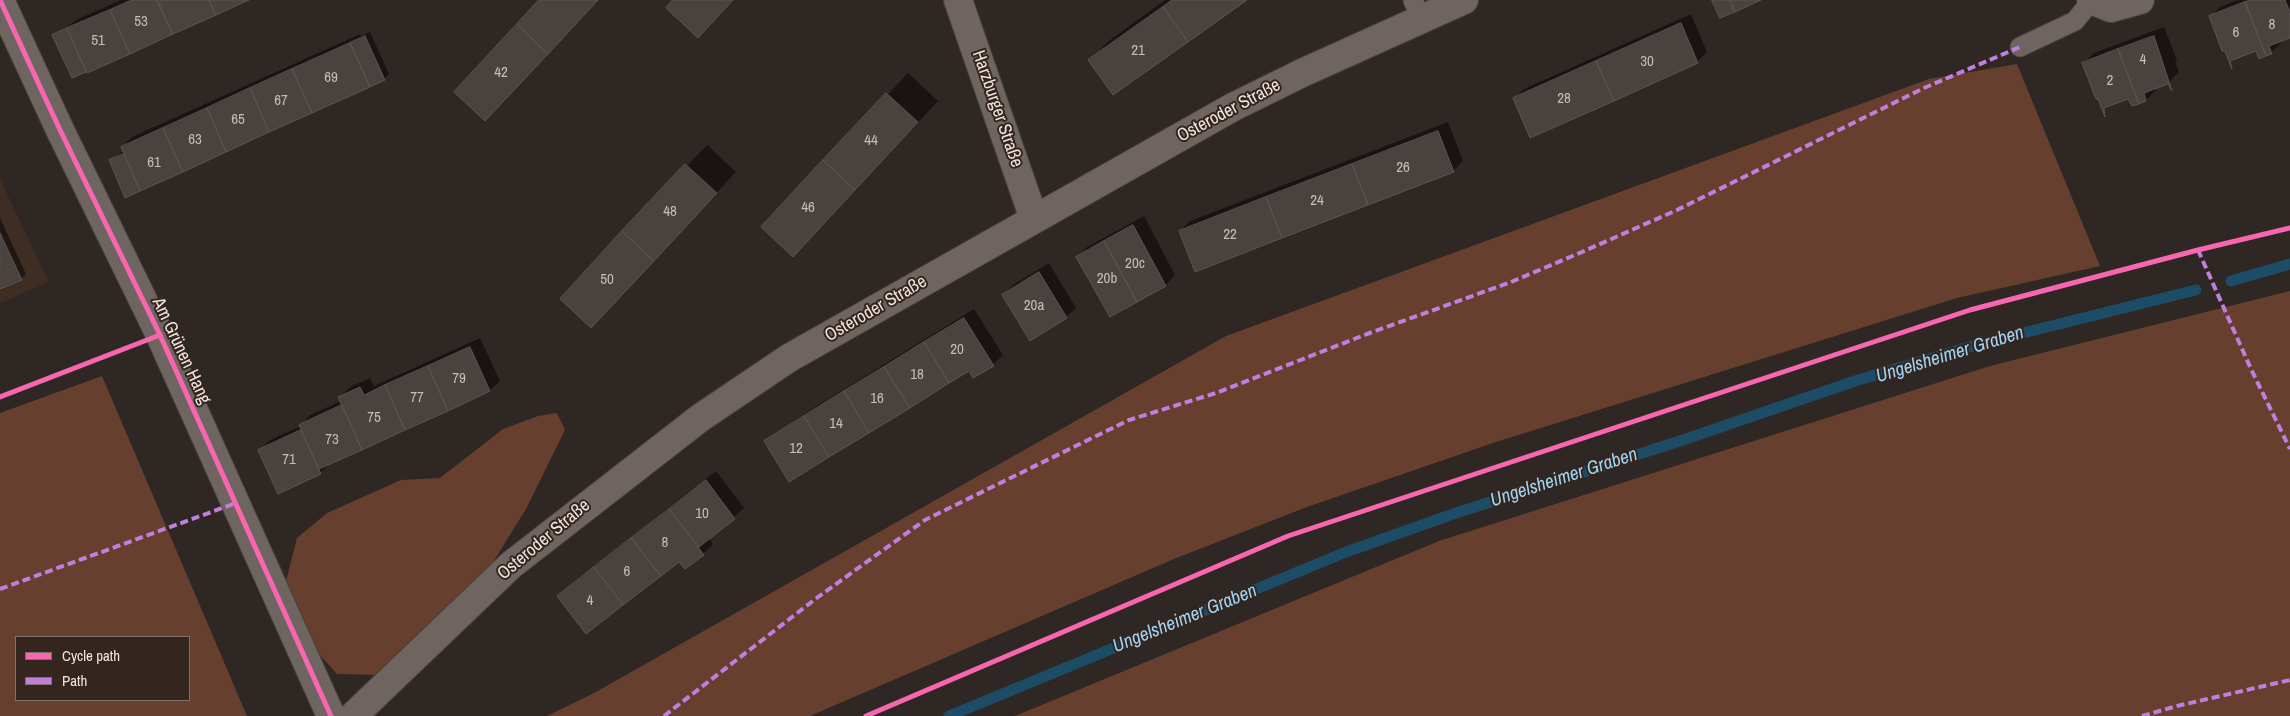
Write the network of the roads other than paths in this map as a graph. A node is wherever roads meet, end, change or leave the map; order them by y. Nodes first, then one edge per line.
1 (0, 0) edge
2 (958, 0) edge
3 (1464, 0) edge
4 (2091, 0) edge
5 (2140, 0) edge
6 (1417, 10) edge
7 (2020, 47) dead end
8 (1034, 219) junction
9 (331, 716) edge
10 (353, 716) edge

1 - 9 street, Am Grünen Hang
2 - 8 street, Harzburger Straße
3 - 6 street, Osteroder Straße
4 - 5 street
4 - 7 lane
6 - 8 street, Osteroder Straße
8 - 10 street, Osteroder Straße

